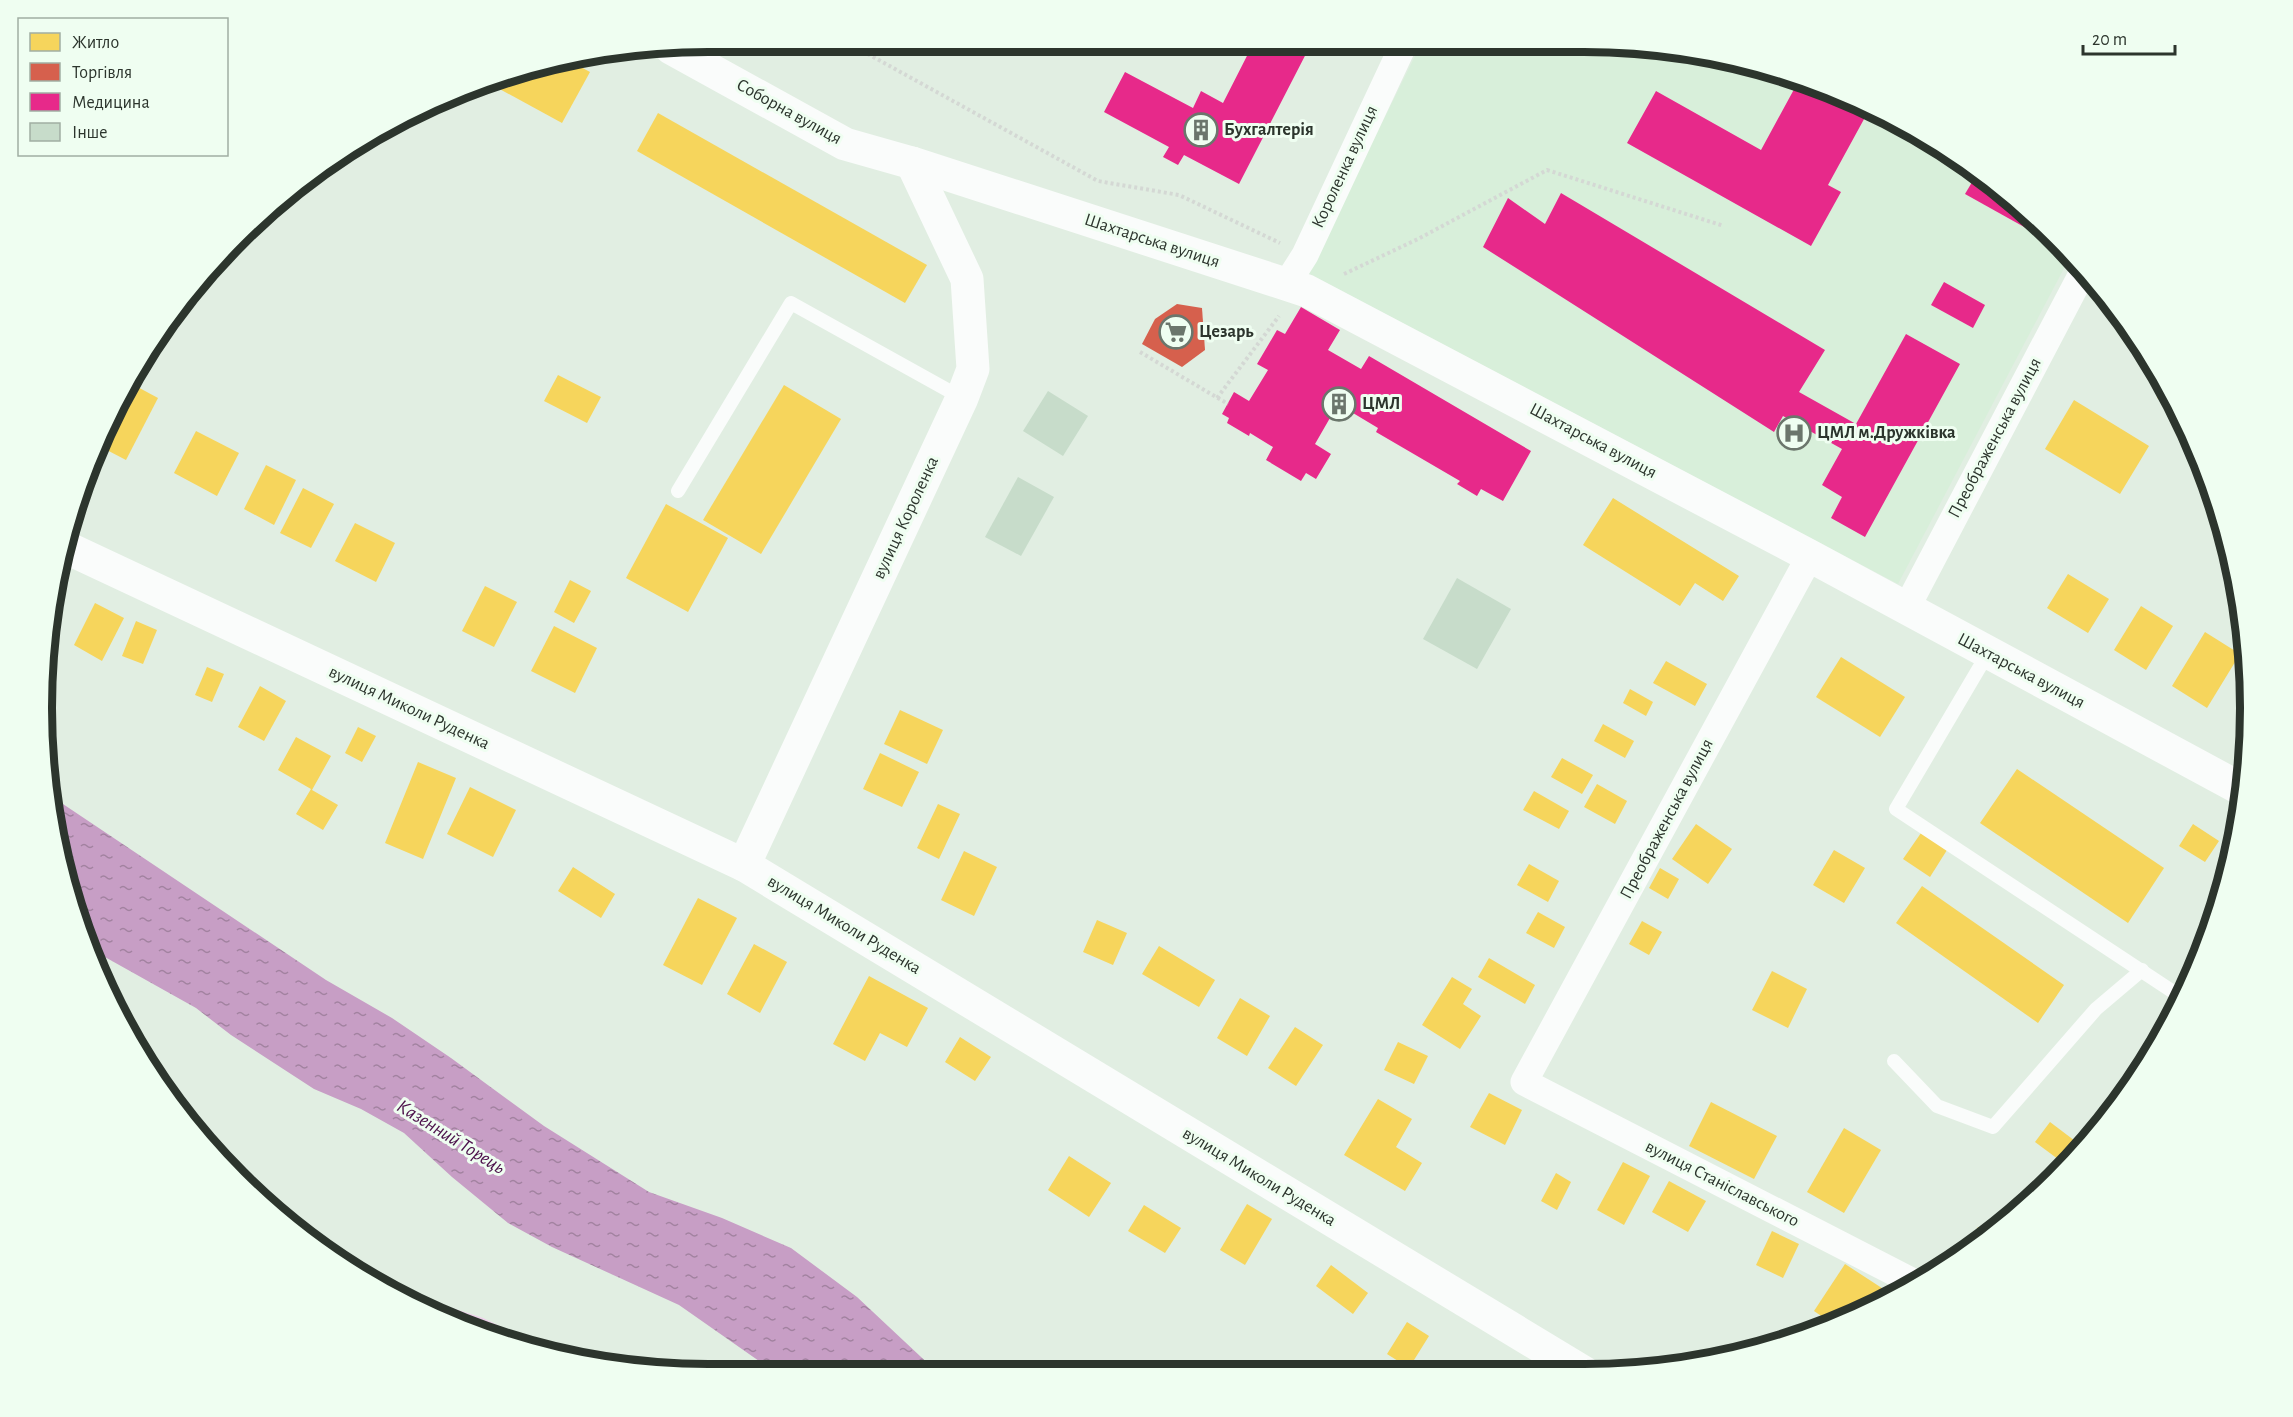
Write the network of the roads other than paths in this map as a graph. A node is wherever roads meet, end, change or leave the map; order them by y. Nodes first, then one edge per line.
1 (1400, 52) edge
2 (681, 53) edge
3 (912, 163) junction
4 (2080, 278) edge
5 (1296, 288) junction
6 (963, 398) junction
7 (678, 490) dead end
8 (72, 550) edge
9 (1810, 556) junction
10 (1906, 609) junction
11 (1988, 653) junction
12 (2236, 786) edge
13 (744, 865) junction
14 (2142, 970) junction
15 (2176, 993) edge
16 (1894, 1061) dead end
17 (1524, 1082) joint
18 (1908, 1279) edge
19 (1570, 1364) edge

1 - 5 street, Короленка вулиця
2 - 3 street, Соборна вулиця
3 - 5 street, Шахтарська вулиця
3 - 6 street, вулиця Короленка
4 - 10 street, Преображенська вулиця
5 - 9 street, Шахтарська вулиця
6 - 7 lane
6 - 13 street, вулиця Короленка
8 - 13 street, вулиця Миколи Руденка
9 - 10 street, Шахтарська вулиця
9 - 17 street, Преображенська вулиця
10 - 11 street, Шахтарська вулиця
11 - 12 street, Шахтарська вулиця
11 - 14 lane
13 - 19 street, вулиця Миколи Руденка
14 - 15 lane
14 - 16 lane
17 - 18 street, вулиця Станіславського

